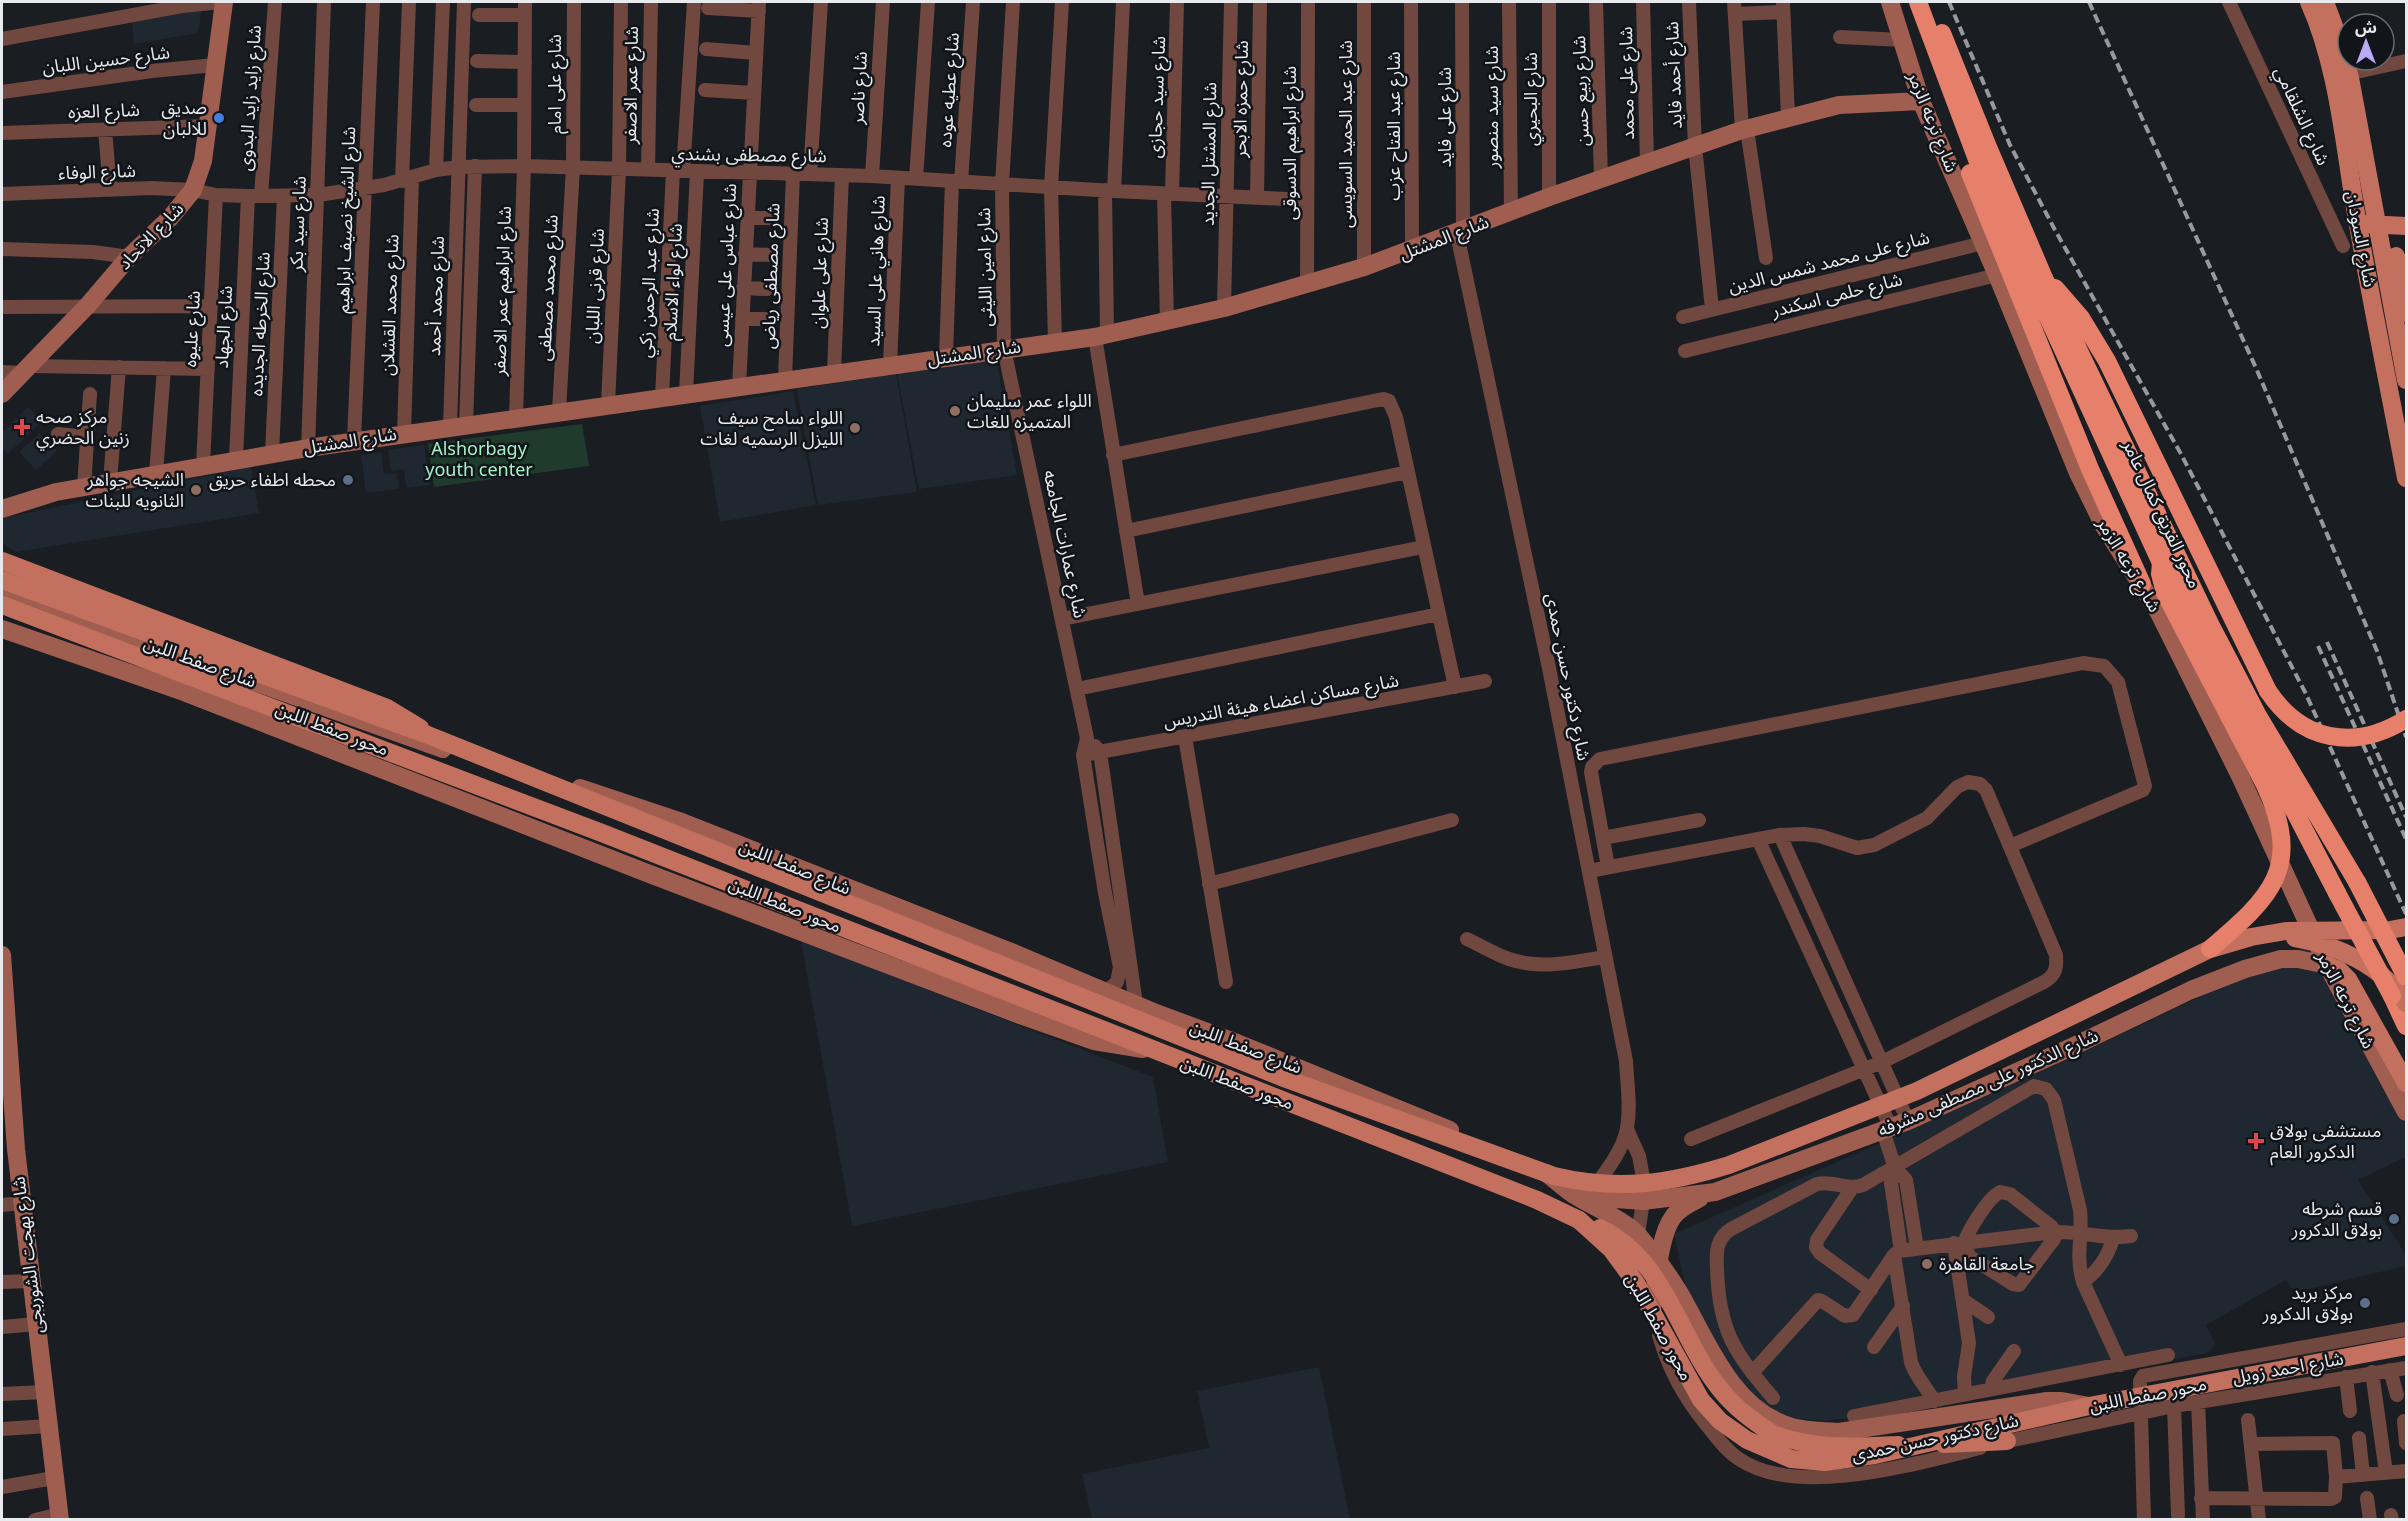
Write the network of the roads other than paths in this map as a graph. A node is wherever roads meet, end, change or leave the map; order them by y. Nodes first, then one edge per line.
1 (223, 2) edge
2 (275, 2) edge
3 (324, 2) edge
4 (373, 2) edge
5 (409, 2) edge
6 (443, 2) edge
7 (464, 2) edge
8 (574, 2) edge
9 (621, 2) edge
10 (651, 2) edge
11 (694, 2) edge
12 (821, 2) edge
13 (883, 2) edge
14 (928, 2) edge
15 (972, 2) edge
16 (1013, 2) edge
17 (1062, 2) edge
18 (1123, 2) edge
19 (1177, 2) edge
20 (1231, 2) edge
21 (1260, 2) edge
22 (1308, 2) edge
23 (1364, 2) edge
24 (1411, 2) edge
25 (1462, 2) edge
26 (1509, 2) edge
27 (1549, 2) edge
28 (1596, 2) edge
29 (1643, 2) edge
30 (1689, 2) edge
31 (1890, 2) edge
32 (1918, 2) edge
33 (1931, 2) edge
34 (2229, 2) edge
35 (2309, 2) edge
36 (2325, 2) edge
37 (759, 6) edge
38 (1783, 7) edge
39 (525, 8) edge
40 (708, 8) dead end
41 (1734, 8) edge
42 (479, 15) dead end
43 (1840, 37) dead end
44 (2, 39) edge
45 (1903, 40) junction
46 (706, 49) dead end
47 (756, 53) junction
48 (477, 61) dead end
49 (525, 62) junction
50 (215, 65) junction
51 (705, 90) dead end
52 (2, 92) edge
53 (754, 93) junction
54 (1921, 100) junction
55 (476, 105) dead end
56 (524, 105) junction
57 (1958, 112) junction
58 (1788, 117) junction
59 (208, 126) junction
60 (105, 129) junction
61 (1744, 129) junction
62 (2, 133) edge
63 (1695, 146) junction
64 (1647, 163) junction
65 (459, 166) junction
66 (475, 166) junction
67 (524, 166) junction
68 (573, 167) junction
69 (619, 169) junction
70 (436, 170) junction
71 (648, 170) junction
72 (684, 171) junction
73 (749, 173) junction
74 (793, 174) junction
75 (810, 174) junction
76 (842, 175) junction
77 (872, 176) junction
78 (898, 178) junction
79 (407, 179) junction
80 (916, 179) junction
81 (1601, 179) junction
82 (956, 181) junction
83 (1002, 184) junction
84 (1051, 187) junction
85 (365, 188) junction
86 (110, 190) junction
87 (193, 190) junction
88 (1110, 191) junction
89 (2, 194) edge
90 (1168, 194) junction
91 (216, 195) junction
92 (318, 195) junction
93 (255, 196) junction
94 (284, 196) junction
95 (1226, 197) junction
96 (1549, 197) junction
97 (1257, 198) junction
98 (1307, 200) junction
99 (1511, 213) junction
100 (747, 218) junction
101 (772, 218) dead end
102 (2357, 222) junction
103 (2406, 226) edge
104 (1460, 233) junction
105 (1983, 243) junction
106 (2343, 246) dead end
107 (2, 249) edge
108 (1412, 251) junction
109 (2401, 251) edge
110 (745, 254) junction
111 (772, 255) dead end
112 (129, 256) junction
113 (1766, 258) dead end
114 (2366, 261) junction
115 (1364, 267) junction
116 (1997, 275) junction
117 (2044, 278) junction
118 (1307, 285) junction
119 (743, 288) junction
120 (767, 289) dead end
121 (88, 305) junction
122 (211, 306) junction
123 (2, 307) edge
124 (1224, 308) junction
125 (1713, 309) junction
126 (2406, 313) edge
127 (1683, 317) dead end
128 (742, 319) junction
129 (766, 319) dead end
130 (1167, 321) junction
131 (1101, 335) junction
132 (1055, 342) junction
133 (1685, 351) dead end
134 (1005, 354) junction
135 (946, 357) junction
136 (890, 365) junction
137 (119, 368) junction
138 (164, 368) junction
139 (26, 369) junction
140 (208, 369) junction
141 (2, 372) edge
142 (834, 372) junction
143 (785, 379) junction
144 (2406, 380) edge
145 (738, 386) junction
146 (686, 393) junction
147 (2, 394) edge
148 (90, 394) dead end
149 (662, 397) junction
150 (608, 404) junction
151 (559, 411) junction
152 (516, 417) junction
153 (458, 426) junction
154 (404, 433) junction
155 (58, 434) dead end
156 (87, 436) junction
157 (354, 440) junction
158 (308, 448) junction
159 (272, 453) junction
160 (1113, 455) junction
161 (236, 459) junction
162 (203, 465) junction
163 (1408, 472) junction
164 (156, 474) junction
165 (2406, 478) edge
166 (110, 482) junction
167 (84, 488) junction
168 (2, 509) edge
169 (1126, 531) junction
170 (1424, 547) junction
171 (2, 561) edge
172 (2161, 563) junction
173 (2, 580) edge
174 (2142, 584) junction
175 (2, 592) edge
176 (1138, 604) junction
177 (2, 605) edge
178 (1438, 614) junction
179 (1062, 619) junction
180 (2, 629) edge
181 (1485, 681) dead end
182 (1455, 687) junction
183 (1077, 689) junction
184 (2406, 719) edge
185 (428, 735) junction
186 (1185, 737) junction
187 (1087, 738) junction
188 (1100, 752) junction
189 (1083, 754) junction
190 (1452, 820) dead end
191 (1700, 820) dead end
192 (1780, 835) junction
193 (1603, 838) junction
194 (1758, 839) junction
195 (2010, 846) junction
196 (1608, 867) junction
197 (1589, 871) junction
198 (1209, 884) junction
199 (2406, 927) edge
200 (2268, 934) junction
201 (1467, 939) dead end
202 (2210, 950) junction
203 (2, 955) edge
204 (1605, 957) junction
205 (2327, 965) junction
206 (2406, 977) edge
207 (3, 981) edge
208 (1226, 982) dead end
209 (1107, 991) junction
210 (2406, 1003) edge
211 (1136, 1004) junction
212 (2406, 1026) edge
213 (5, 1038) edge
214 (1151, 1049) junction
215 (1882, 1062) junction
216 (1865, 1069) junction
217 (2406, 1083) edge
218 (7, 1094) edge
219 (2406, 1112) edge
220 (1908, 1121) junction
221 (1627, 1129) junction
222 (1887, 1129) junction
223 (1691, 1139) dead end
224 (9, 1150) edge
225 (1896, 1168) junction
226 (1852, 1188) junction
227 (1569, 1190) junction
228 (1715, 1192) junction
229 (1589, 1194) junction
230 (1643, 1202) junction
231 (22, 1203) junction
232 (2, 1205) edge
233 (1579, 1220) junction
234 (2055, 1232) junction
235 (2080, 1233) junction
236 (1637, 1234) junction
237 (2131, 1236) dead end
238 (2113, 1238) junction
239 (1959, 1243) junction
240 (1917, 1248) junction
241 (1898, 1253) junction
242 (1660, 1263) junction
243 (32, 1281) junction
244 (2, 1282) edge
245 (2083, 1282) junction
246 (1870, 1290) junction
247 (1963, 1300) junction
248 (1904, 1306) junction
249 (1652, 1309) junction
250 (1988, 1317) dead end
251 (36, 1324) junction
252 (2, 1327) edge
253 (2406, 1329) edge
254 (2406, 1346) edge
255 (1874, 1347) dead end
256 (2014, 1352) dead end
257 (2168, 1355) dead end
258 (2121, 1365) junction
259 (2406, 1368) edge
260 (2390, 1370) junction
261 (2372, 1372) junction
262 (1752, 1373) junction
263 (2346, 1377) junction
264 (1991, 1388) junction
265 (44, 1392) junction
266 (2, 1394) edge
267 (1965, 1394) junction
268 (2397, 1395) dead end
269 (1773, 1398) dead end
270 (1934, 1401) junction
271 (2198, 1402) junction
272 (2088, 1406) junction
273 (2174, 1406) junction
274 (2350, 1411) dead end
275 (2141, 1412) junction
276 (1854, 1416) dead end
277 (2248, 1420) dead end
278 (2404, 1421) dead end
279 (48, 1426) junction
280 (2, 1429) edge
281 (1781, 1430) junction
282 (2359, 1438) dead end
283 (2007, 1442) junction
284 (2406, 1443) edge
285 (2252, 1444) junction
286 (2406, 1471) edge
287 (2386, 1473) junction
288 (2363, 1475) junction
289 (2336, 1477) junction
290 (54, 1478) junction
291 (2, 1487) edge
292 (2201, 1498) junction
293 (2257, 1498) junction
294 (2367, 1498) dead end
295 (2178, 1515) dead end
296 (60, 1517) edge
297 (35, 1520) edge
298 (2144, 1520) edge
299 (2203, 1520) edge
300 (2259, 1520) edge
301 (2370, 1520) edge

1 - 44 street
1 - 50 street, شارع الاتحاد
2 - 93 street, شارع زايد زايد البدوى
3 - 92 street, شارع سيد بكر
4 - 85 street, شارع الشيخ نصيف ابراهيم
5 - 79 street, شارع محمد القشلان
6 - 70 street
7 - 65 street, شارع محمد أحمد
8 - 68 street, شارع على امام
9 - 69 street, شارع قرنى اللبان
10 - 71 street, شارع عمر الاصفر
11 - 72 street
12 - 75 street
13 - 77 street, شارع ناصر
14 - 80 street
15 - 82 street, شارع عطيه عوده
16 - 83 street, شارع امين الليثى
17 - 84 street
18 - 88 street
19 - 90 street, شارع سيد حجازى
20 - 95 street, شارع المشتل الجديد
21 - 97 street, شارع حمزه الابحر
22 - 98 street, شارع ابراهيم الدسوقى
23 - 115 street, شارع عبد الحميد السويسى
24 - 108 street, شارع عبد الفتاح عزب
25 - 104 street, شارع على فايد
26 - 99 street, شارع سيد منصور
27 - 96 street, شارع البحيري
28 - 81 street, شارع ربيع حسن
29 - 64 street, شارع على محمد
30 - 63 street, شارع أحمد فايد
31 - 45 street, شارع ترعه الزمر
32 - 57 highway, محور الفريق كمال عامر
33 - 117 highway, محور الفريق كمال عامر
34 - 106 street, شارع الشلقامي
35 - 102 main road, شارع السودان
36 - 144 main road, bridge
37 - 40 street
37 - 47 street, شارع عباس على عيسى
38 - 41 street
38 - 58 street
39 - 42 street
39 - 49 street, شارع ابراهيم عمر الاصفر
41 - 61 street
43 - 45 street
45 - 54 street, شارع ترعه الزمر
46 - 47 street
47 - 53 street, شارع عباس على عيسى
48 - 49 street
49 - 56 street, شارع ابراهيم عمر الاصفر
50 - 52 street, شارع حسين اللبان
50 - 59 street, شارع الاتحاد
51 - 53 street
53 - 73 street, شارع عباس على عيسى
54 - 58 street, شارع المشتل
54 - 105 street, شارع ترعه الزمر
55 - 56 street
56 - 67 street, شارع ابراهيم عمر الاصفر
57 - 172 highway, محور الفريق كمال عامر
57 - 174 highway
58 - 61 street, شارع المشتل
59 - 60 street, شارع العزه
59 - 87 street, شارع الاتحاد
60 - 62 street, شارع العزه
60 - 86 street
61 - 63 street, شارع المشتل
61 - 113 street
63 - 64 street, شارع المشتل
63 - 125 street, شارع أحمد فايد
64 - 81 street, شارع المشتل
65 - 66 street, شارع مصطفى بشندي
65 - 70 street, شارع مصطفى بشندي
65 - 153 street, شارع محمد أحمد
66 - 67 street, شارع مصطفى بشندي
66 - 153 street
67 - 68 street, شارع مصطفى بشندي
67 - 152 street, شارع ابراهيم عمر الاصفر
68 - 69 street, شارع مصطفى بشندي
68 - 151 street, شارع محمد مصطفى
69 - 71 street, شارع مصطفى بشندي
69 - 150 street, شارع قرنى اللبان
70 - 79 street, شارع مصطفى بشندي
71 - 72 street, شارع مصطفى بشندي
72 - 73 street, شارع مصطفى بشندي
72 - 146 street, شارع لواء الاسلام
72 - 149 street, شارع عبد الرحمن زكي
73 - 74 street, شارع مصطفى بشندي
73 - 100 street, شارع عباس على عيسى
74 - 75 street, شارع مصطفى بشندي
74 - 143 street, شارع مصطفى رياض
75 - 76 street, شارع مصطفى بشندي
76 - 77 street, شارع مصطفى بشندي
76 - 142 street, شارع على علوان
77 - 78 street, شارع مصطفى بشندي
78 - 80 street, شارع مصطفى بشندي
78 - 136 street, شارع هاني على السيد
79 - 85 street, شارع مصطفى بشندي
79 - 154 street, شارع محمد القشلان
80 - 82 street, شارع مصطفى بشندي
81 - 96 street, شارع المشتل
82 - 83 street, شارع مصطفى بشندي
82 - 135 street, شارع عطيه عوده
83 - 84 street, شارع مصطفى بشندي
83 - 134 street, شارع امين الليثى
84 - 88 street, شارع مصطفى بشندي
84 - 132 street
85 - 92 street, شارع مصطفى بشندي
85 - 157 street, شارع الشيخ نصيف ابراهيم
86 - 87 street, شارع الوفاء
86 - 89 street, شارع الوفاء
87 - 91 street, شارع مصطفى بشندي
87 - 112 street, شارع الاتحاد
88 - 90 street, شارع مصطفى بشندي
88 - 131 street
90 - 95 street, شارع مصطفى بشندي
90 - 130 street, شارع سيد حجازى
91 - 93 street, شارع مصطفى بشندي
91 - 122 street, شارع عليوه
92 - 94 street, شارع مصطفى بشندي
92 - 158 street, شارع سيد بكر
93 - 94 street, شارع مصطفى بشندي
93 - 161 street, شارع الجهاد
94 - 159 street, شارع الخرطه الجديده
95 - 97 street, شارع مصطفى بشندي
95 - 124 street, شارع المشتل الجديد
96 - 99 street, شارع المشتل
97 - 98 street, شارع مصطفى بشندي
98 - 118 street, شارع ابراهيم الدسوقى
99 - 104 street, شارع المشتل
100 - 101 street
100 - 110 street, شارع عباس على عيسى
102 - 103 main road
102 - 114 main road, شارع السودان
104 - 108 street, شارع المشتل
104 - 197 street, شارع دكتور حسن حمدى
105 - 116 street, شارع ترعه الزمر
105 - 125 street, شارع على محمد شمس الدين
107 - 112 street
108 - 115 street, شارع المشتل
109 - 114 main road
109 - 126 main road, شارع السودان
110 - 111 street
110 - 119 street, شارع عباس على عيسى
112 - 121 street, شارع الاتحاد
114 - 165 main road, شارع السودان
115 - 118 street, شارع المشتل
116 - 133 street, شارع حلمى اسكندر
116 - 174 street, شارع ترعه الزمر
117 - 184 highway, bridge
117 - 206 highway, محور الفريق كمال عامر, bridge
118 - 124 street, شارع المشتل
119 - 120 street
119 - 128 street, شارع عباس على عيسى
121 - 122 street
121 - 123 street
121 - 139 street, شارع الاتحاد
122 - 140 street, شارع عليوه
124 - 130 street, شارع المشتل
125 - 127 street, شارع على محمد شمس الدين
128 - 129 street
128 - 145 street, شارع عباس على عيسى
130 - 131 street, شارع المشتل
131 - 132 street, شارع المشتل
131 - 160 street
132 - 134 street, شارع المشتل
134 - 135 street, شارع المشتل
134 - 179 street, شارع عمارات الجامعه
135 - 136 street, شارع المشتل
136 - 142 street, شارع المشتل
137 - 138 street
137 - 139 street
137 - 166 street
138 - 140 street
138 - 164 street
139 - 141 street
139 - 147 street, شارع الاتحاد
140 - 162 street, شارع عليوه
142 - 143 street, شارع المشتل
143 - 145 street, شارع المشتل
145 - 146 street, شارع المشتل
146 - 149 street, شارع المشتل
148 - 156 street
149 - 150 street, شارع المشتل
150 - 151 street, شارع المشتل
151 - 152 street, شارع المشتل
152 - 153 street, شارع المشتل
153 - 154 street, شارع المشتل
154 - 157 street, شارع المشتل
155 - 156 street
156 - 167 street
157 - 158 street, شارع المشتل
158 - 159 street, شارع المشتل
159 - 161 street, شارع المشتل
160 - 163 street
160 - 169 street
161 - 162 street, شارع المشتل
162 - 164 street, شارع المشتل
163 - 169 street
163 - 170 street
164 - 166 street, شارع المشتل
166 - 167 street, شارع المشتل
167 - 168 street, شارع المشتل
169 - 176 street
170 - 176 street
170 - 178 street
171 - 185 main road
172 - 202 highway, bridge
172 - 212 highway, محور الفريق كمال عامر, bridge
173 - 185 main road, محور صفط اللبن, bridge
174 - 205 street, شارع ترعه الزمر
175 - 209 street, شارع صفط اللبن
176 - 179 street
177 - 214 main road, محور صفط اللبن
178 - 182 street
178 - 183 street
179 - 183 street, شارع عمارات الجامعه
180 - 214 street
181 - 182 street, شارع مساكن اعضاء هيئة التدريس
182 - 186 street, شارع مساكن اعضاء هيئة التدريس
183 - 187 street, شارع عمارات الجامعه
185 - 202 main road, محور صفط اللبن, bridge
186 - 188 street, شارع مساكن اعضاء هيئة التدريس
186 - 198 street
187 - 188 street
187 - 189 street, شارع عمارات الجامعه
188 - 189 street, شارع مساكن اعضاء هيئة التدريس
188 - 211 street
189 - 209 street, شارع عمارات الجامعه
190 - 198 street
191 - 193 street
192 - 194 street
192 - 195 street
192 - 215 street
193 - 195 street
193 - 196 street
194 - 196 street
194 - 216 street
195 - 215 street
196 - 197 street
197 - 204 street, شارع دكتور حسن حمدى
198 - 208 street
199 - 200 main road, محور صفط اللبن, bridge
200 - 202 main road, محور صفط اللبن, bridge
200 - 210 main road, محور صفط اللبن, bridge
201 - 204 street
203 - 207 street, شارع بهجت الشوربجى
204 - 221 street, شارع دكتور حسن حمدى
205 - 217 main road
205 - 219 street, شارع ترعه الزمر
205 - 220 street, شارع الدكتور على مصطفى مشرفه
207 - 213 street, شارع بهجت الشوربجى
209 - 211 street, شارع صفط اللبن
211 - 227 street, شارع صفط اللبن
213 - 218 street, شارع بهجت الشوربجى
214 - 233 main road, محور صفط اللبن
215 - 216 street
215 - 220 street
216 - 222 street
216 - 223 street
218 - 224 street, شارع بهجت الشوربجى
220 - 222 street, شارع الدكتور على مصطفى مشرفه
221 - 229 street, شارع دكتور حسن حمدى
221 - 230 street, شارع دكتور حسن حمدى
222 - 225 street
222 - 228 street, شارع الدكتور على مصطفى مشرفه
224 - 231 street, شارع بهجت الشوربجى
225 - 226 street
225 - 235 street
225 - 240 street
225 - 241 street
226 - 246 street
226 - 262 street
227 - 229 street, شارع صفط اللبن
227 - 236 street, شارع صفط اللبن
228 - 230 street, شارع الدكتور على مصطفى مشرفه
228 - 242 street
229 - 230 street, شارع صفط اللبن
230 - 236 street, شارع دكتور حسن حمدى
231 - 232 street
231 - 243 street, شارع بهجت الشوربجى
233 - 272 main road, محور صفط اللبن, bridge
233 - 281 main road, bridge
234 - 235 street
234 - 239 street
234 - 239 street
234 - 239 street
235 - 238 street
235 - 245 street
236 - 242 street, شارع صفط اللبن
236 - 249 street, شارع دكتور حسن حمدى
237 - 238 street
238 - 245 street
239 - 240 street
239 - 247 street
240 - 241 street
241 - 246 street
241 - 248 street
242 - 249 street
242 - 281 street, شارع صفط اللبن
243 - 244 street
243 - 251 street, شارع بهجت الشوربجى
245 - 258 street
246 - 262 street
247 - 250 street
247 - 267 street
248 - 255 street
248 - 270 street
249 - 283 street, شارع دكتور حسن حمدى
251 - 252 street
251 - 265 street, شارع بهجت الشوربجى
253 - 275 street
254 - 272 main road, محور صفط اللبن, bridge
256 - 264 street
257 - 258 street
258 - 264 street
259 - 260 street, شارع احمد زويل
260 - 261 street, شارع احمد زويل
260 - 268 street
261 - 263 street, شارع احمد زويل
261 - 287 street
262 - 269 street
263 - 271 street, شارع احمد زويل
263 - 274 street
264 - 267 street
265 - 266 street
265 - 279 street, شارع بهجت الشوربجى
267 - 270 street
270 - 276 street
271 - 273 street, شارع احمد زويل
271 - 292 street
272 - 281 street, شارع صفط اللبن
273 - 275 street, شارع احمد زويل
273 - 295 street
275 - 283 street, شارع دكتور حسن حمدى
275 - 298 street
277 - 285 street
278 - 284 street
279 - 280 street
279 - 290 street, شارع بهجت الشوربجى
281 - 283 main road
282 - 288 street
285 - 289 street
285 - 293 street
286 - 287 street
287 - 288 street
288 - 289 street
289 - 293 street
290 - 291 street
290 - 296 street, شارع بهجت الشوربجى
292 - 293 street
292 - 299 street
293 - 300 street
294 - 301 street
296 - 297 street

